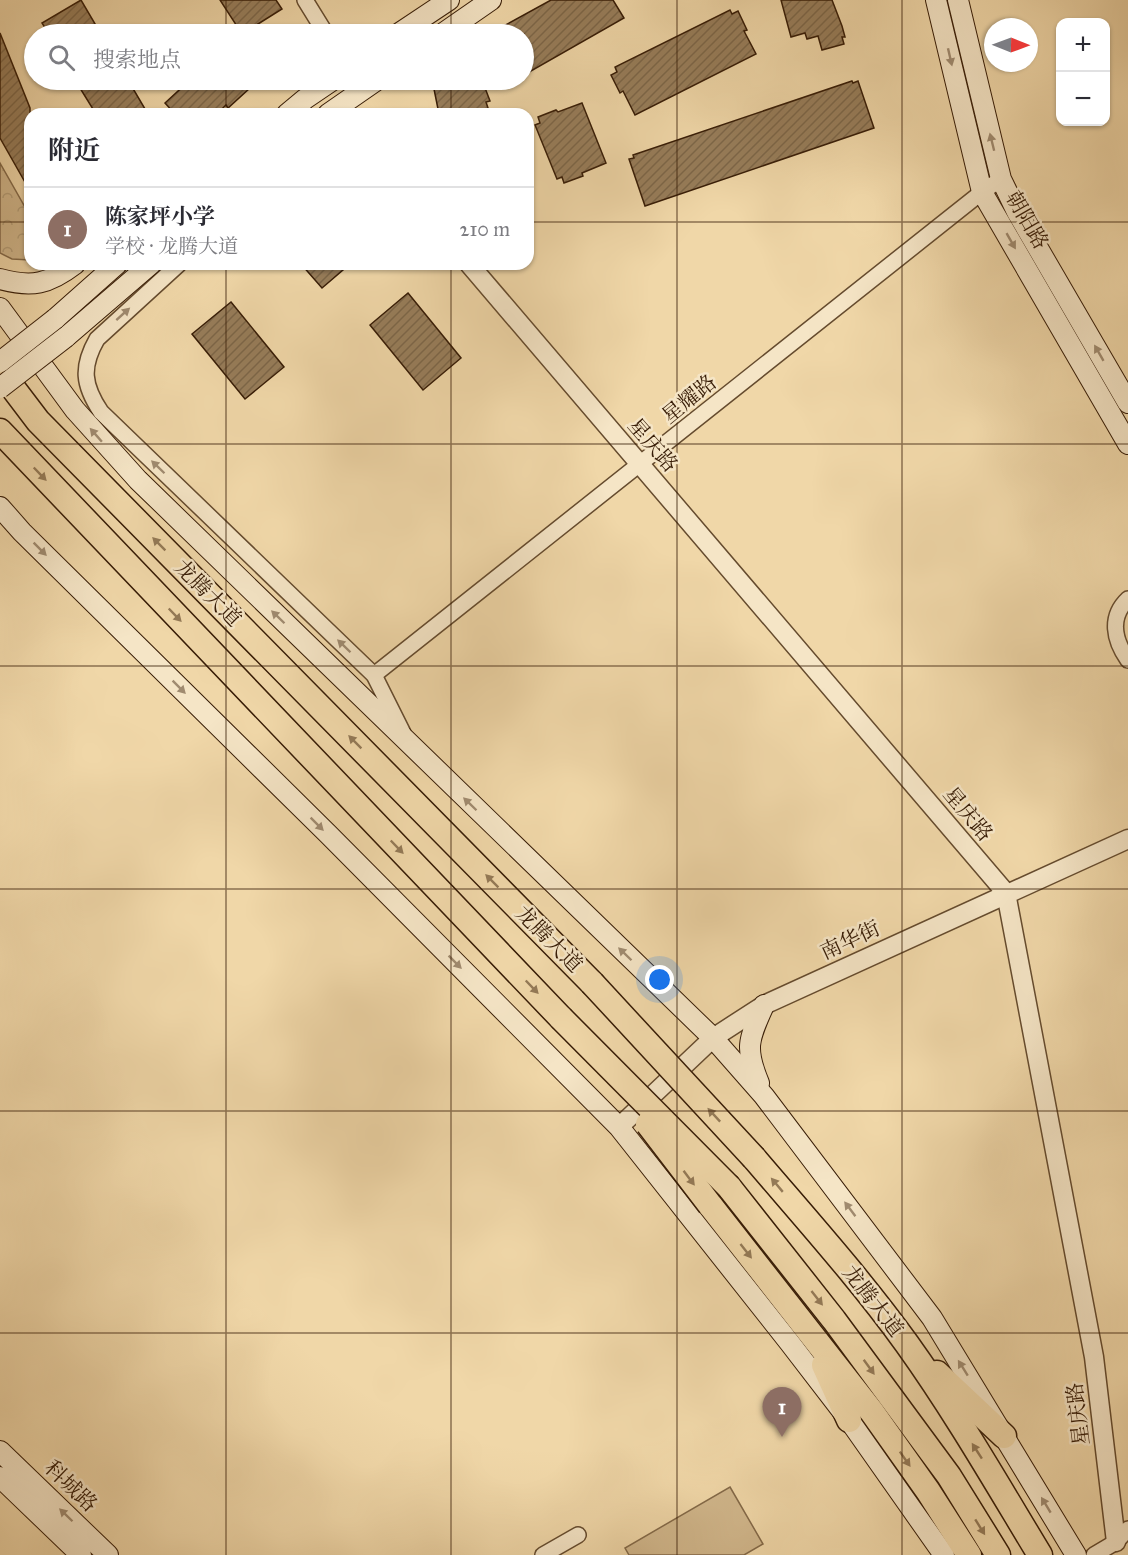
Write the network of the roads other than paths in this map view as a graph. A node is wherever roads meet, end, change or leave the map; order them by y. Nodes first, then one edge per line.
1 (305, 0) edge
2 (449, 0) edge
3 (491, 0) edge
4 (936, 0) edge
5 (958, 0) edge
6 (320, 24) edge
7 (413, 24) edge
8 (456, 24) edge
9 (318, 90) edge
10 (357, 90) edge
11 (304, 99) junction
12 (287, 108) edge
13 (294, 108) edge
14 (339, 108) edge
15 (1001, 179) junction
16 (982, 192) junction
17 (67, 270) edge
18 (110, 270) edge
19 (144, 270) edge
20 (172, 270) edge
21 (474, 270) edge
22 (0, 279) edge
23 (0, 308) edge
24 (0, 362) edge
25 (0, 371) edge
26 (0, 388) edge
27 (1128, 403) edge
28 (0, 431) edge
29 (1128, 444) edge
30 (640, 465) junction
31 (0, 507) edge
32 (1128, 599) edge
33 (1128, 660) edge
34 (374, 675) junction
35 (410, 746) junction
36 (1128, 839) edge
37 (1006, 893) junction
38 (764, 1005) junction
39 (713, 1038) junction
40 (590, 1048) junction
41 (764, 1096) junction
42 (619, 1127) junction
43 (810, 1333) junction
44 (907, 1344) junction
45 (849, 1420) junction
46 (1004, 1436) junction
47 (0, 1451) edge
48 (0, 1477) edge
49 (578, 1535) dead end
50 (1122, 1535) edge
51 (81, 1555) edge
52 (108, 1555) edge
53 (543, 1555) edge
54 (944, 1555) edge
55 (969, 1555) edge
56 (998, 1555) edge
57 (1040, 1555) edge
58 (1076, 1555) edge
59 (1094, 1555) edge

1 - 6 street
2 - 7 main road
3 - 8 main road
4 -> 16 main road, 朝阳路
15 -> 5 main road, 朝阳路
9 - 11 main road
10 - 14 main road
11 - 12 main road
11 - 13 main road
15 - 16 street, 星耀路
27 -> 15 main road, 朝阳路
16 -> 29 main road, 朝阳路
16 - 30 street, 星耀路
17 - 22 main road
18 - 24 main road, bridge
19 - 26 main road, bridge
34 -> 20 street
21 - 30 street, 星庆路
35 -> 23 main road
44 -> 25 highway, 龙腾大道, bridge
28 -> 40 highway, 龙腾大道, bridge
30 - 34 street, 星耀路
30 - 37 street, 星庆路
31 -> 42 main road
32 - 33 street
34 - 35 street
39 -> 35 main road
36 - 37 street, 南华街
37 - 38 street, 南华街
37 - 50 street, 星庆路
38 - 39 street, 南华街
38 - 41 main road
39 - 41 main road
39 - 42 street, 南华街
40 -> 43 highway, bridge
40 -> 56 highway, 龙腾大道, bridge
46 -> 41 main road
42 - 45 main road
43 - 45 highway
43 -> 55 highway
44 - 46 highway
57 -> 44 highway, 龙腾大道
45 - 54 main road
58 -> 46 main road
52 -> 47 main road, 科城路
48 - 51 main road, 科城路
49 - 53 street
50 - 59 street

